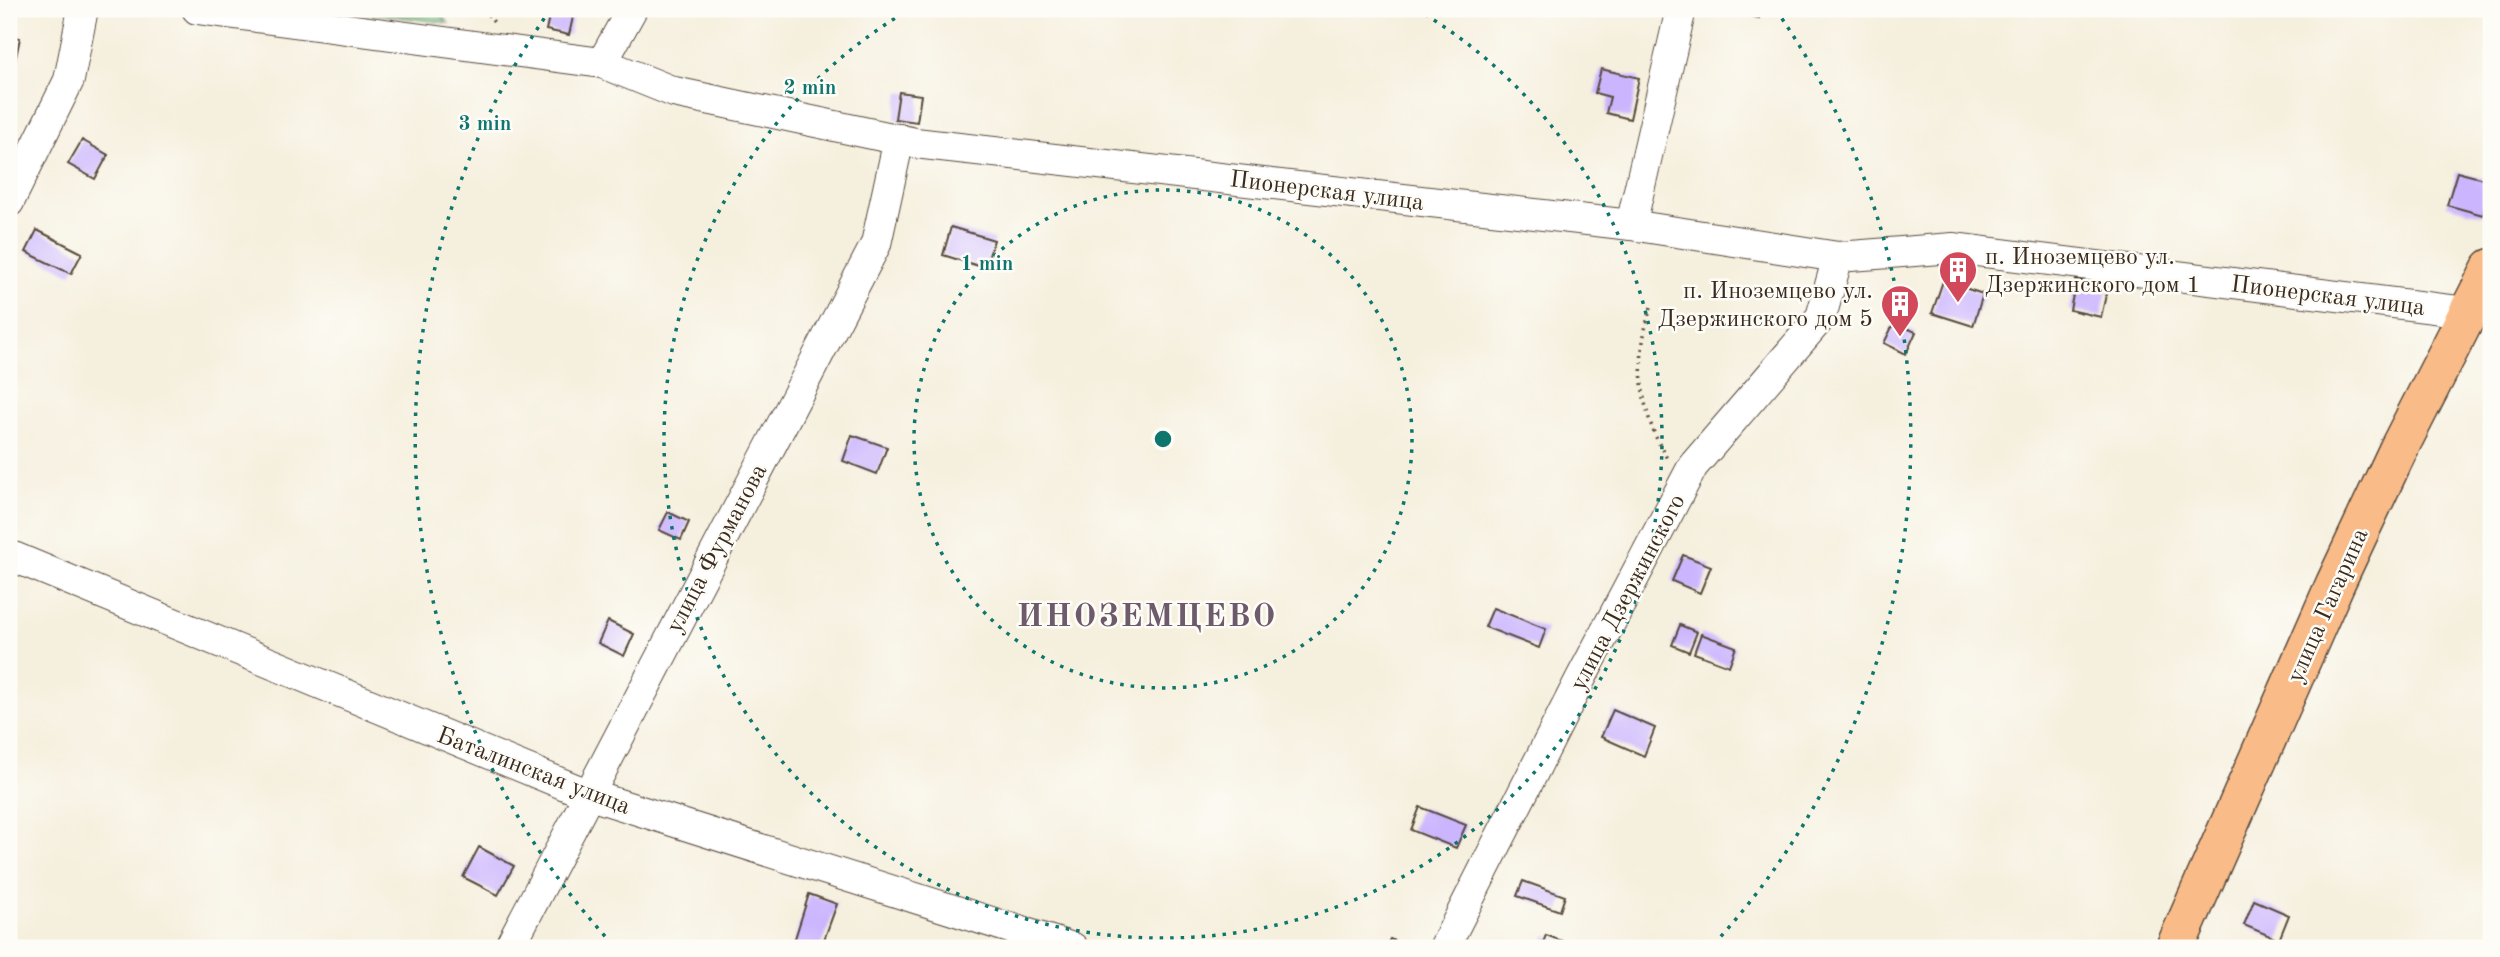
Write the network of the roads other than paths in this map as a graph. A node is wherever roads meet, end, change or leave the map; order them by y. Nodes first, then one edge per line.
1 (83, 9) edge
2 (197, 9) edge
3 (632, 9) edge
4 (1681, 9) edge
5 (602, 63) junction
6 (899, 139) junction
7 (9, 202) edge
8 (1631, 225) junction
9 (1838, 257) junction
10 (2481, 291) edge
11 (9, 555) edge
12 (587, 794) junction
13 (509, 948) edge
14 (1073, 948) edge
15 (1444, 948) edge
16 (2175, 948) edge

1 - 7 street
2 - 5 street, Пионерская улица
3 - 5 street
4 - 8 street
5 - 6 street, Пионерская улица
6 - 8 street, Пионерская улица
6 - 12 street, улица Фурманова
8 - 9 street, Пионерская улица
9 - 10 street, Пионерская улица
9 - 15 street, улица Дзержинского
10 - 16 main road, улица Гагарина
11 - 12 street, Баталинская улица
12 - 13 street, улица Фурманова
12 - 14 street, Баталинская улица

